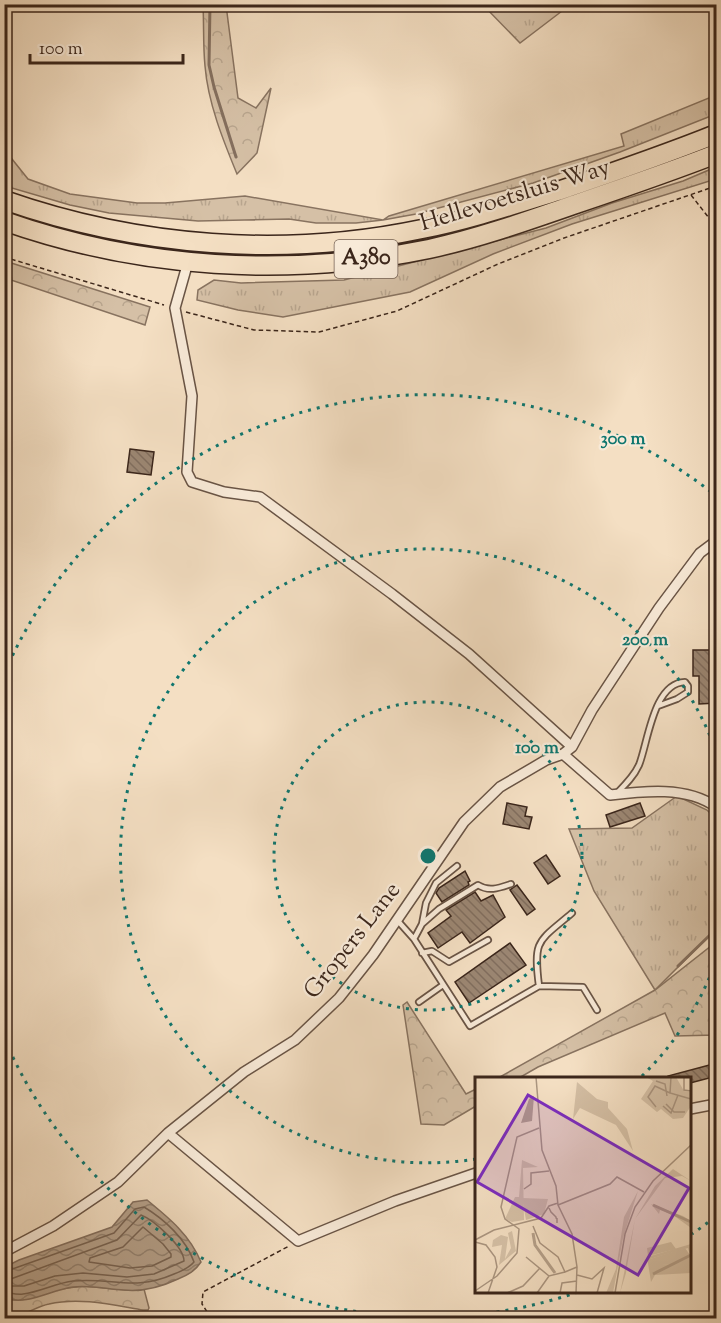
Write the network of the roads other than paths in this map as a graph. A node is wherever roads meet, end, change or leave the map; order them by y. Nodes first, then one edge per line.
1 (717, 135) edge
2 (717, 154) edge
3 (4, 200) edge
4 (4, 221) edge
5 (188, 262) junction
6 (717, 541) edge
7 (658, 706) junction
8 (572, 747) junction
9 (563, 754) junction
10 (617, 794) junction
11 (717, 807) edge
12 (457, 866) dead end
13 (511, 884) dead end
14 (572, 913) dead end
15 (397, 920) junction
16 (422, 924) junction
17 (414, 939) junction
18 (488, 940) dead end
19 (422, 953) junction
20 (443, 985) junction
21 (539, 986) junction
22 (419, 1002) dead end
23 (597, 1010) dead end
24 (717, 1104) edge
25 (691, 1109) edge
26 (168, 1133) junction
27 (475, 1174) edge
28 (4, 1252) edge

1 - 3 highway, Hellevoetsluis Way / A380
2 - 5 highway, Hellevoetsluis Way / A380
4 - 5 highway, Hellevoetsluis Way / A380
5 - 8 street
6 - 8 street, Gropers Lane
7 - 7 lane
7 - 10 lane
8 - 9 street, Gropers Lane
9 - 10 street
9 - 15 street, Gropers Lane
10 - 11 street
12 - 16 lane
13 - 16 lane
14 - 21 lane
15 - 17 lane
15 - 26 street, Gropers Lane
16 - 17 lane
17 - 19 lane
18 - 19 lane
19 - 20 lane
20 - 21 lane
20 - 22 lane
21 - 23 lane
24 - 25 street
26 - 27 street
26 - 28 street, Gropers Lane

